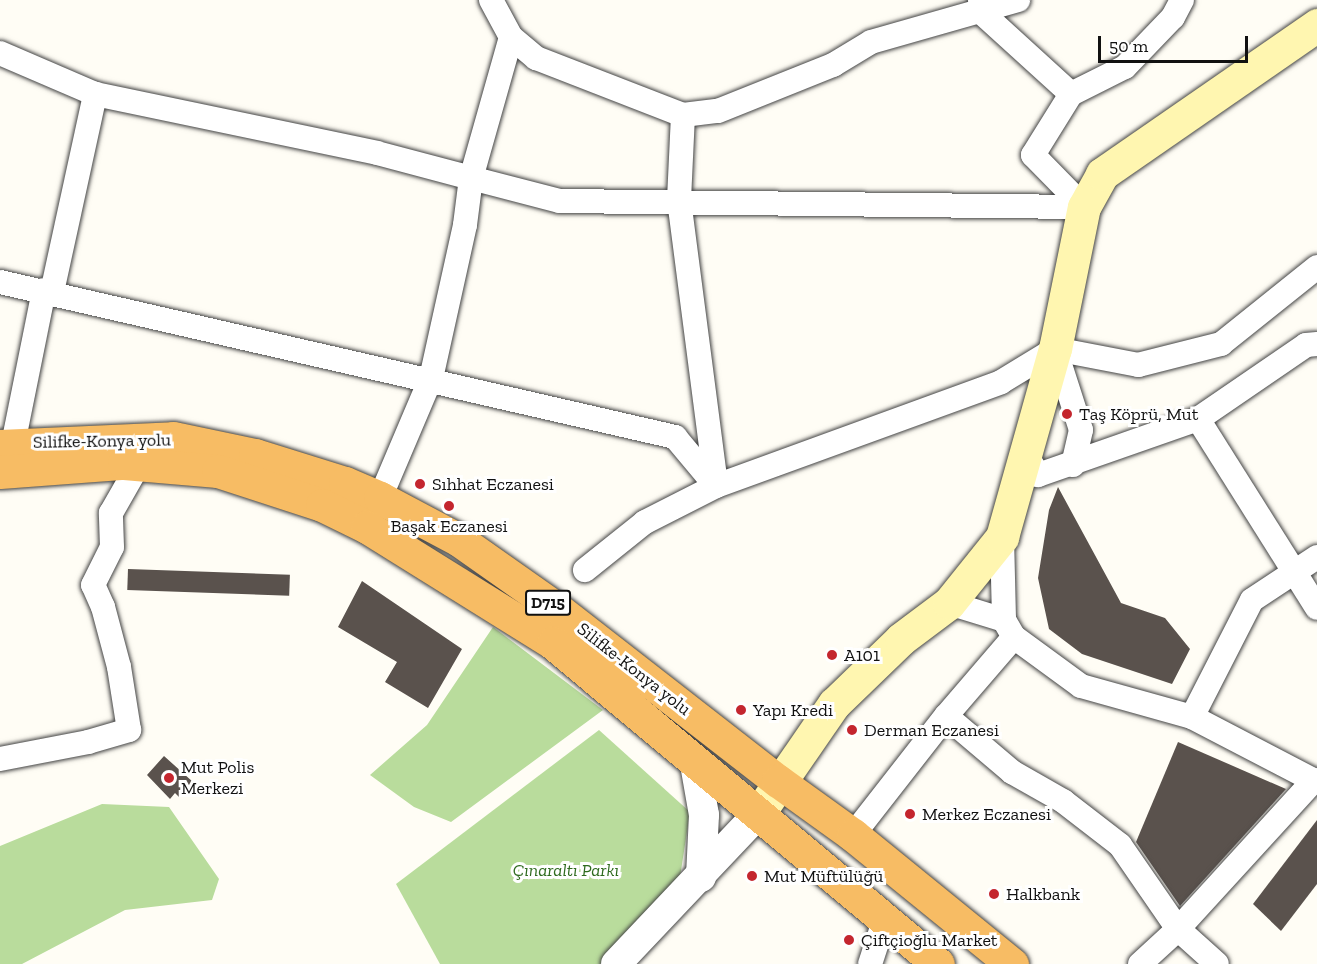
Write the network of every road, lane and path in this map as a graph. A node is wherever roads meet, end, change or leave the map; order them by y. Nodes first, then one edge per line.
1 (491, 0) edge
2 (1018, 0) edge
3 (1182, 0) edge
4 (980, 6) edge
5 (1317, 25) edge
6 (511, 37) junction
7 (0, 53) edge
8 (95, 94) junction
9 (1071, 94) junction
10 (683, 115) junction
11 (471, 178) junction
12 (679, 200) junction
13 (1084, 207) junction
14 (1317, 267) edge
15 (0, 282) edge
16 (48, 291) junction
17 (1317, 344) edge
18 (1055, 349) junction
19 (431, 378) junction
20 (1058, 384) junction
21 (1198, 419) junction
22 (4, 454) edge
23 (1027, 456) junction
24 (139, 464) junction
25 (1073, 465) junction
26 (716, 486) junction
27 (380, 498) junction
28 (1002, 537) junction
29 (1317, 557) edge
30 (585, 570) dead end
31 (1294, 572) junction
32 (949, 603) junction
33 (1317, 608) edge
34 (1009, 629) junction
35 (901, 639) junction
36 (946, 716) junction
37 (1192, 717) junction
38 (0, 759) edge
39 (695, 764) junction
40 (778, 781) junction
41 (1315, 781) edge
42 (758, 814) junction
43 (854, 835) junction
44 (701, 877) junction
45 (885, 918) junction
46 (1178, 929) junction
47 (616, 964) edge
48 (870, 964) edge
49 (938, 964) edge
50 (1012, 964) edge
51 (1140, 964) edge
52 (1217, 964) edge

1 - 6 street
2 - 4 street
3 - 9 street
4 - 9 street
4 - 10 street
5 - 13 main road
6 - 10 street
6 - 11 street
7 - 8 street
8 - 11 street
8 - 16 street
9 - 13 street
10 - 12 street
11 - 12 street
11 - 19 street
12 - 13 street
12 - 26 street
13 - 18 main road
14 - 18 street
15 - 16 street
16 - 19 street
16 - 22 street
17 - 21 street
18 - 20 main road
18 - 26 street
19 - 26 street
19 - 27 street
20 - 23 main road
20 - 25 street
21 - 25 street
21 - 31 street
22 - 24 highway, Silifke-Konya yolu / D715
22 - 27 highway, Silifke-Konya yolu / D715
23 - 25 street
23 - 28 main road
23 - 35 main road
24 - 38 street
24 - 39 highway, Silifke-Konya yolu / D715
26 - 30 street
27 - 40 highway, Silifke-Konya yolu / D715
28 - 32 main road
28 - 34 street
29 - 31 street
31 - 33 street
31 - 37 street
32 - 34 street
32 - 35 main road
34 - 36 street
34 - 37 street
35 - 40 main road
36 - 43 street
36 - 46 street
37 - 41 street
39 - 42 highway, Silifke-Konya yolu / D715
39 - 44 street
40 - 42 main road
40 - 43 highway, Silifke-Konya yolu / D715
41 - 46 street
42 - 44 street
42 - 45 highway, Silifke-Konya yolu / D715
43 - 50 highway, Silifke-Konya yolu / D715
44 - 47 street
45 - 48 street
45 - 49 highway, Silifke-Konya yolu / D715
46 - 51 street
46 - 52 street

